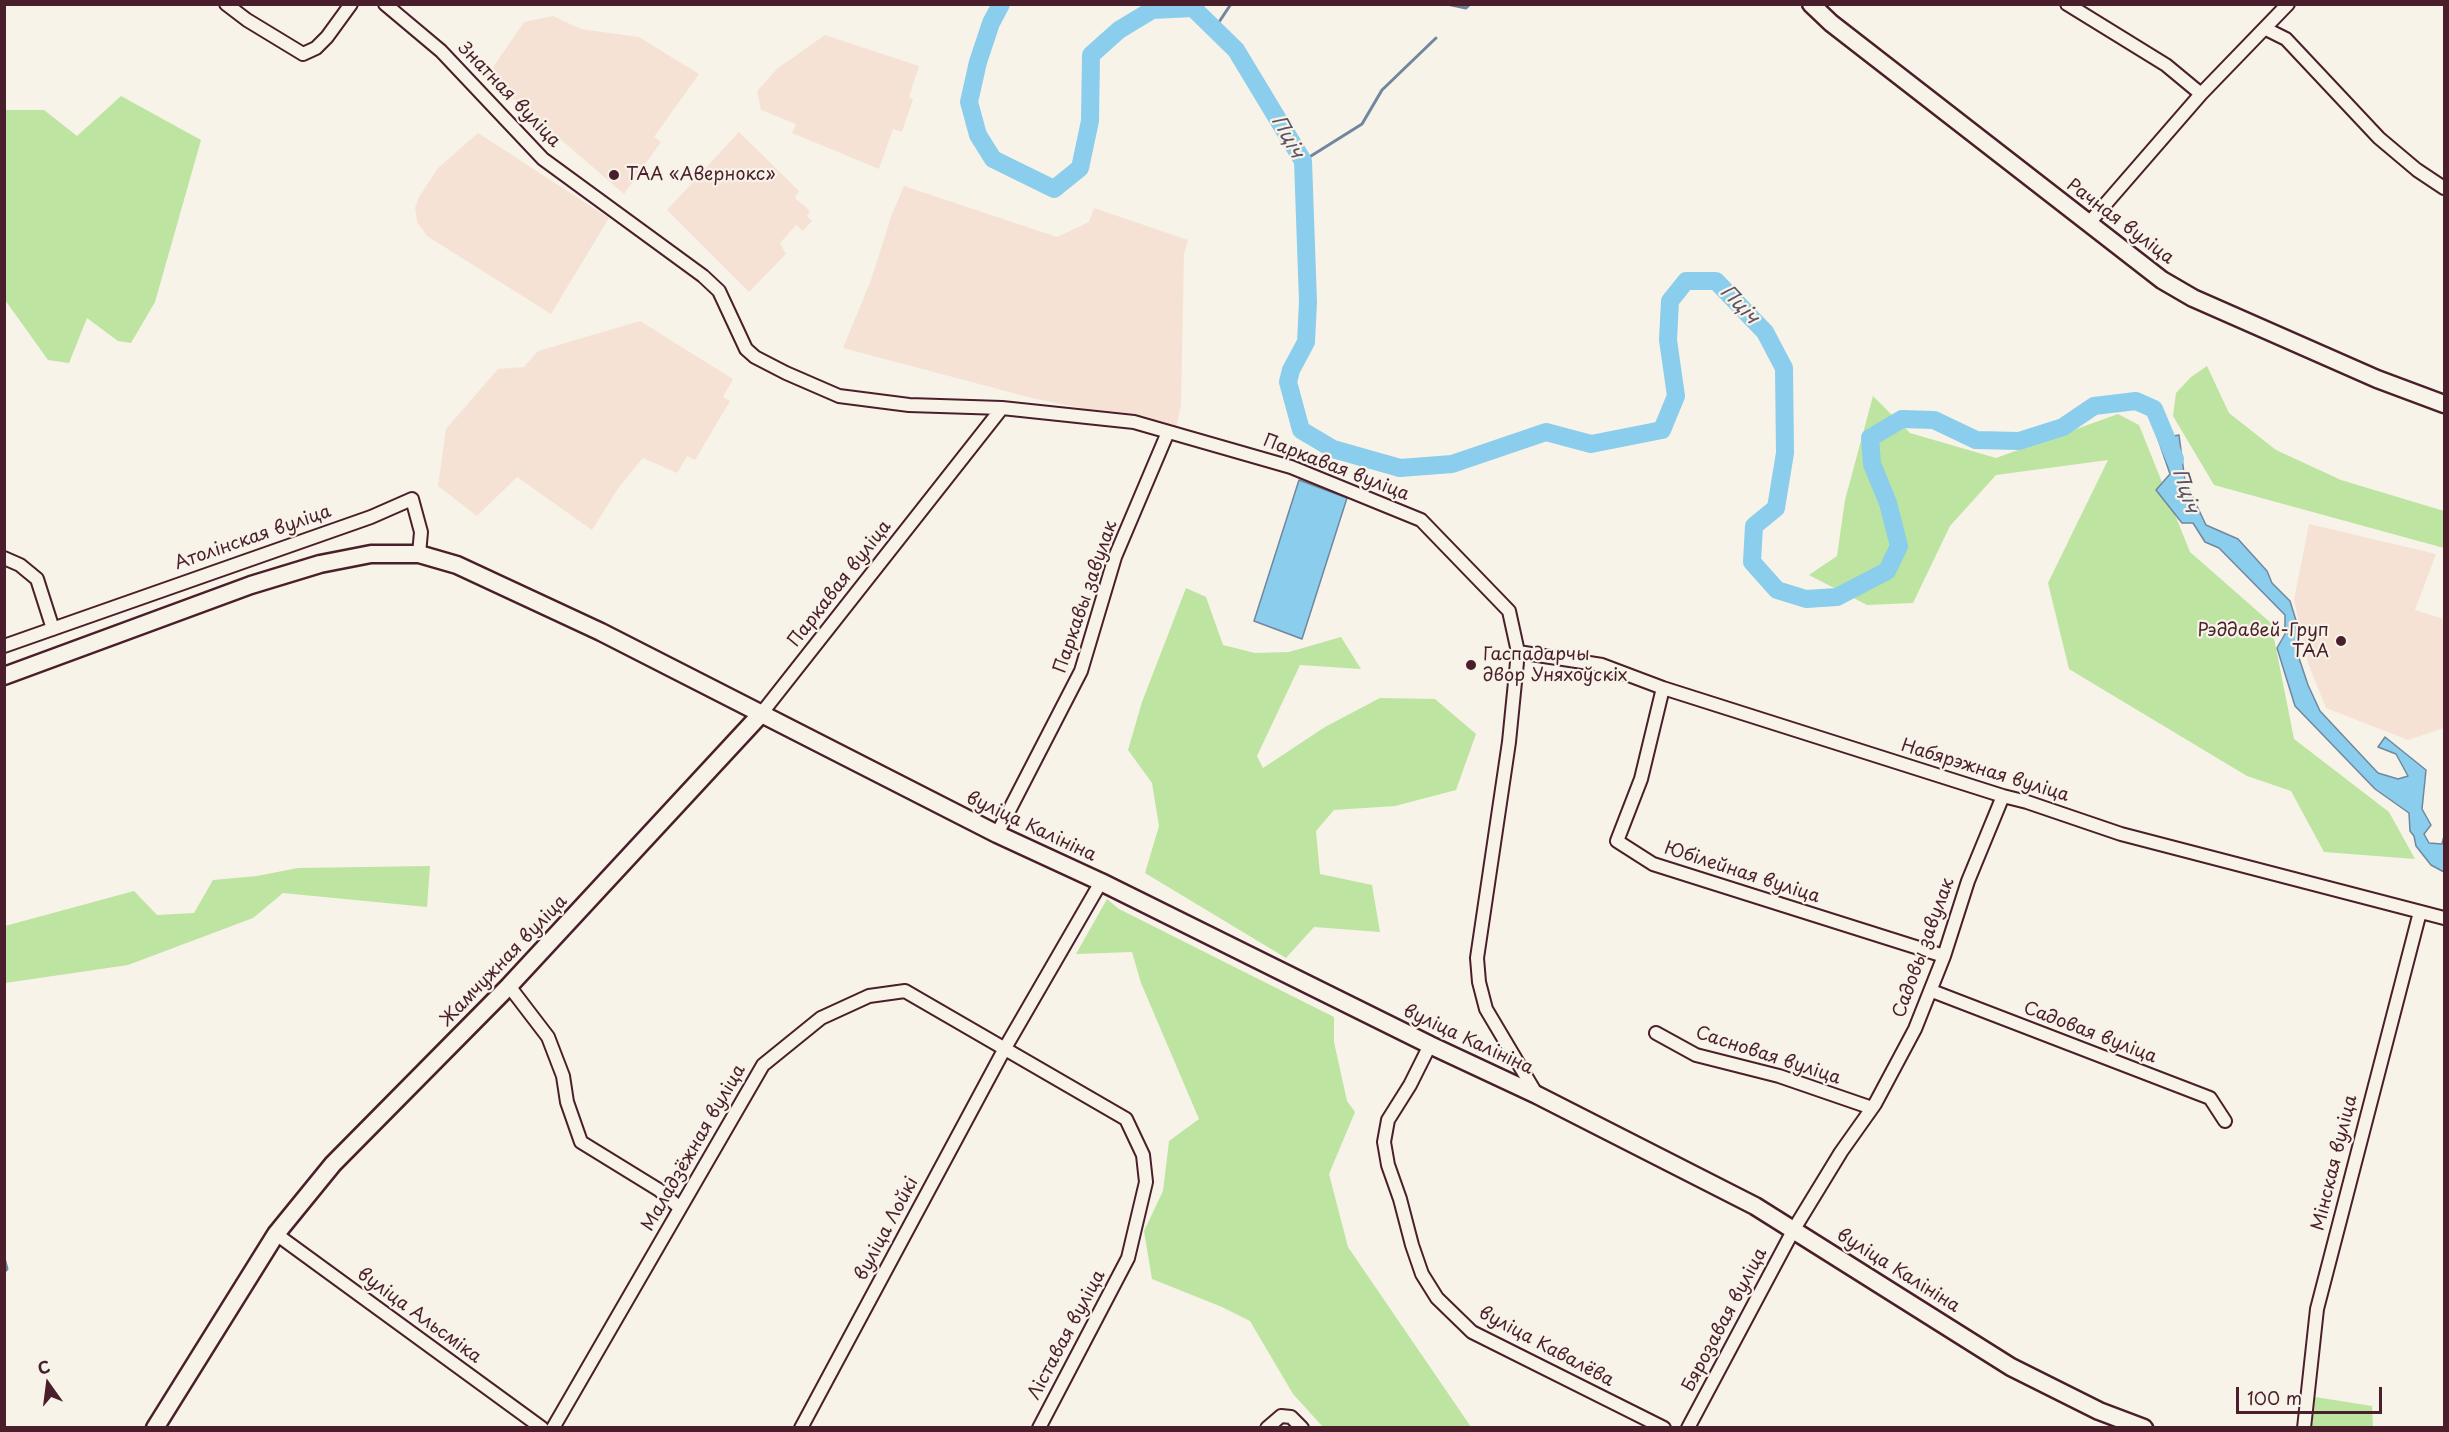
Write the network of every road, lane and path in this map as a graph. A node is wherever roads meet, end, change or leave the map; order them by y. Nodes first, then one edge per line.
1 (226, 4) edge
2 (351, 4) edge
3 (386, 4) edge
4 (1811, 4) edge
5 (2067, 4) edge
6 (2288, 4) edge
7 (2266, 29) junction
8 (2201, 94) junction
9 (2445, 188) edge
10 (2089, 223) junction
11 (2445, 404) edge
12 (1002, 408) junction
13 (1168, 432) junction
14 (419, 554) junction
15 (4, 558) edge
16 (53, 628) junction
17 (4, 646) edge
18 (1518, 652) junction
19 (4, 676) edge
20 (1663, 688) junction
21 (761, 714) junction
22 (2003, 796) junction
23 (997, 834) junction
24 (1101, 882) junction
25 (2420, 912) junction
26 (2445, 918) edge
27 (1944, 956) junction
28 (509, 986) junction
29 (1932, 991) junction
30 (1656, 1033) dead end
31 (1430, 1045) junction
32 (1005, 1048) junction
33 (1537, 1095) junction
34 (1872, 1108) junction
35 (2225, 1121) dead end
36 (680, 1208) junction
37 (1794, 1229) junction
38 (276, 1234) junction
39 (155, 1428) edge
40 (542, 1428) edge
41 (553, 1428) edge
42 (801, 1428) edge
43 (1039, 1428) edge
44 (1267, 1428) edge
45 (1302, 1428) edge
46 (1664, 1428) edge
47 (1688, 1428) edge
48 (2144, 1428) edge
49 (2304, 1428) edge

1 - 2 street
3 - 12 street, Знатная вуліца
4 - 10 street, Рачная вуліца
5 - 8 street
6 - 7 street
7 - 8 street
7 - 9 street
8 - 10 street
10 - 11 street, Рачная вуліца
12 - 13 street, Паркавая вуліца
12 - 21 street, Паркавая вуліца
13 - 18 street, Паркавая вуліца
13 - 23 street, Паркавы завулак
14 - 16 street, Атолінская вуліца
14 - 19 street
14 - 21 street
15 - 16 street
16 - 17 street, Атолінская вуліца
18 - 20 street, Набярэжная вуліца
18 - 33 street, Паркавая вуліца
20 - 22 street, Набярэжная вуліца
20 - 27 street, Юбілейная вуліца
21 - 23 street, вуліца Калініна
21 - 28 street, Жамчужная вуліца
22 - 25 street, Набярэжная вуліца
22 - 27 street, Садовы завулак
23 - 24 street, вуліца Калініна
24 - 31 street, вуліца Калініна
24 - 32 street, вуліца Лойкі
25 - 26 street, Набярэжная вуліца
25 - 49 street, Мінская вуліца
27 - 29 street, Садовы завулак
28 - 36 street
28 - 38 street, Жамчужная вуліца
29 - 34 street, Садовы завулак
29 - 35 street, Садовая вуліца
30 - 34 street, Сасновая вуліца
31 - 33 street, вуліца Калініна
31 - 46 street, вуліца Кавалёва
32 - 36 street, Маладзёжная вуліца
32 - 42 street, вуліца Лойкі
32 - 43 street, Ліставая вуліца
33 - 37 street, вуліца Калініна
34 - 37 street, Садовы завулак
36 - 41 street, Маладзёжная вуліца
37 - 47 street, Бярозавая вуліца
37 - 48 street, вуліца Калініна
38 - 39 street, Жамчужная вуліца
38 - 40 street, вуліца Альсміка
44 - 45 street

